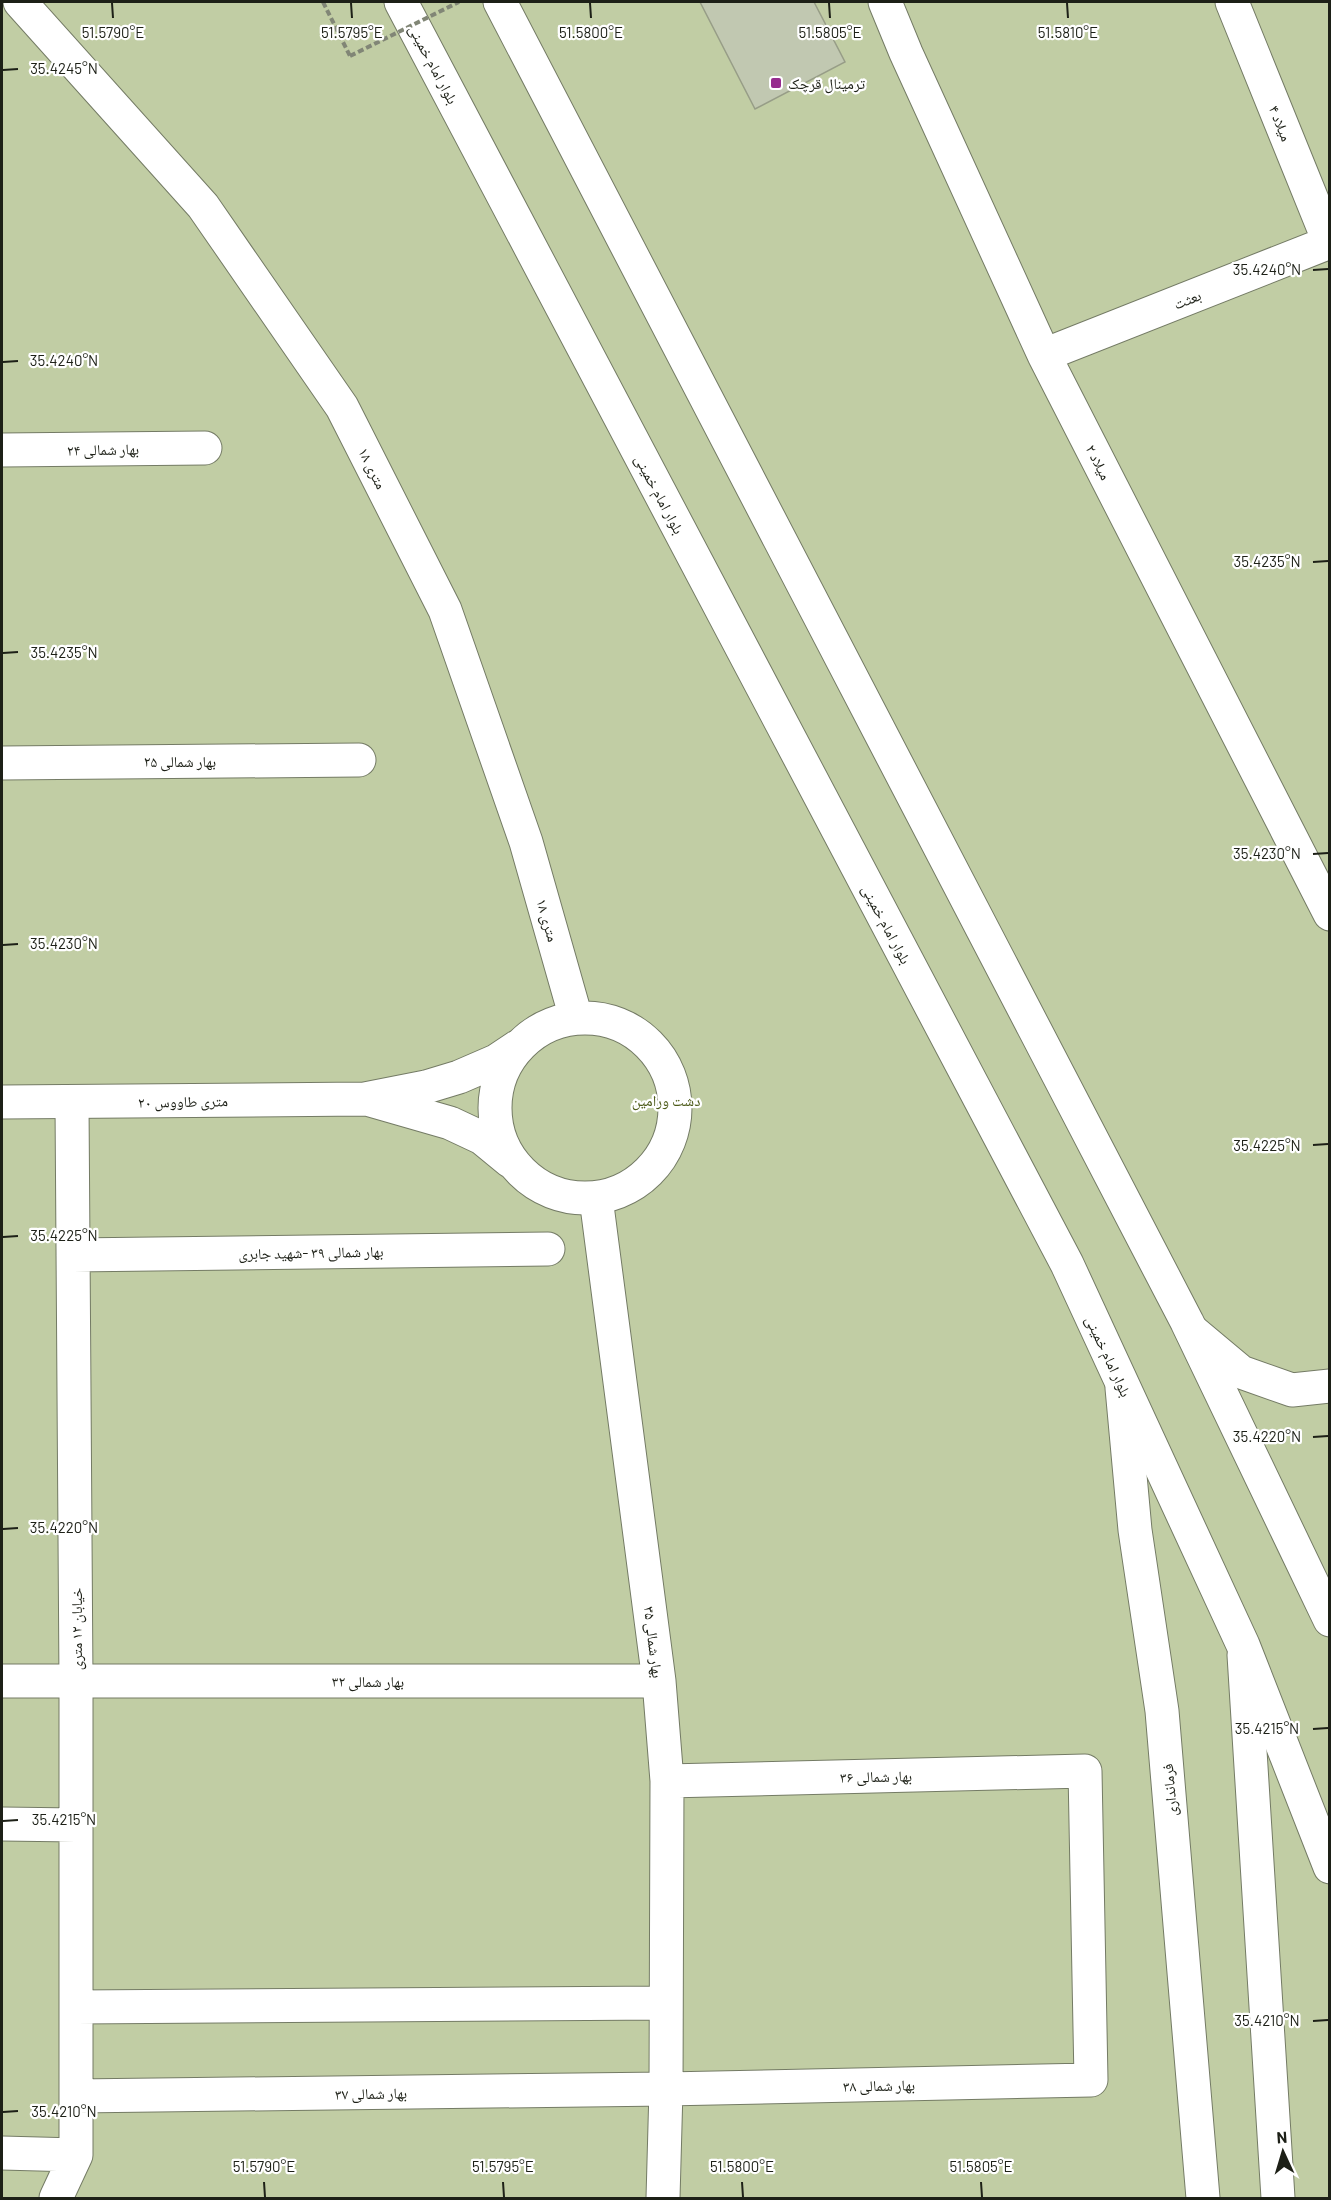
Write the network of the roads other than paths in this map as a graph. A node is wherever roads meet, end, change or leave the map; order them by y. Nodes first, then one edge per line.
1 (20, 2) edge
2 (401, 2) edge
3 (500, 2) edge
4 (885, 2) edge
5 (1232, 2) edge
6 (1329, 243) edge
7 (1044, 355) junction
8 (205, 448) dead end
9 (2, 450) edge
10 (359, 760) dead end
11 (2, 763) edge
12 (1329, 914) edge
13 (576, 1018) junction
14 (520, 1045) junction
15 (365, 1099) junction
16 (2, 1102) edge
17 (72, 1103) junction
18 (511, 1162) junction
19 (596, 1198) junction
20 (548, 1249) dead end
21 (73, 1255) junction
22 (1192, 1331) junction
23 (1122, 1383) junction
24 (1329, 1386) edge
25 (1329, 1620) edge
26 (1243, 1645) junction
27 (2, 1680) edge
28 (659, 1681) junction
29 (76, 1682) junction
30 (667, 1781) junction
31 (2, 1824) edge
32 (76, 1825) junction
33 (1329, 1866) edge
34 (665, 2003) junction
35 (76, 2007) junction
36 (1091, 2080) joint
37 (666, 2090) junction
38 (76, 2096) junction
39 (2, 2153) edge
40 (76, 2155) junction
41 (56, 2199) edge
42 (663, 2199) edge
43 (1203, 2199) edge
44 (1278, 2199) edge

1 - 13 street, ۱۸ متری
2 - 23 street, بلوار امام خمینی
3 - 22 street
4 - 7 street, میلاد ۲
5 - 6 street, میلاد ۴
6 - 7 street, بعثت
7 - 12 street, میلاد ۲
8 - 9 street, بهار شمالی ۲۴
10 - 11 street, بهار شمالی ۲۵
13 - 14 street
13 - 19 street
14 - 15 street, ۲۰ متری طاووس
14 - 18 street
15 - 17 street, ۲۰ متری طاووس
15 - 18 street, ۲۰ متری طاووس
16 - 17 street, ۲۰ متری طاووس
17 - 21 street, خیابان ۱۲ متری
18 - 19 street
19 - 28 street, بهار شمالی ۳۵
20 - 21 street, بهار شمالی ۳۹ -شهید جابری
21 - 29 street, خیابان ۱۲ متری
22 - 24 street
22 - 25 street
23 - 26 street, بلوار امام خمینی
23 - 43 street, فرمانداری
26 - 33 street, بلوار امام خمینی
26 - 44 street
27 - 29 street, بهار شمالی ۳۲
28 - 29 street, بهار شمالی ۳۲
28 - 30 street, بهار شمالی ۳۵
29 - 32 street, خیابان ۱۲ متری
30 - 34 street, بهار شمالی ۳۵
30 - 36 street, بهار شمالی ۳۶
31 - 32 street
32 - 35 street, خیابان ۱۲ متری
34 - 35 street
34 - 37 street, بهار شمالی ۳۵
35 - 38 street, خیابان ۱۲ متری
36 - 37 street, بهار شمالی ۳۸
37 - 38 street, بهار شمالی ۳۷
37 - 42 street, بهار شمالی ۳۵
38 - 40 street, خیابان ۱۲ متری
39 - 40 street
40 - 41 street

